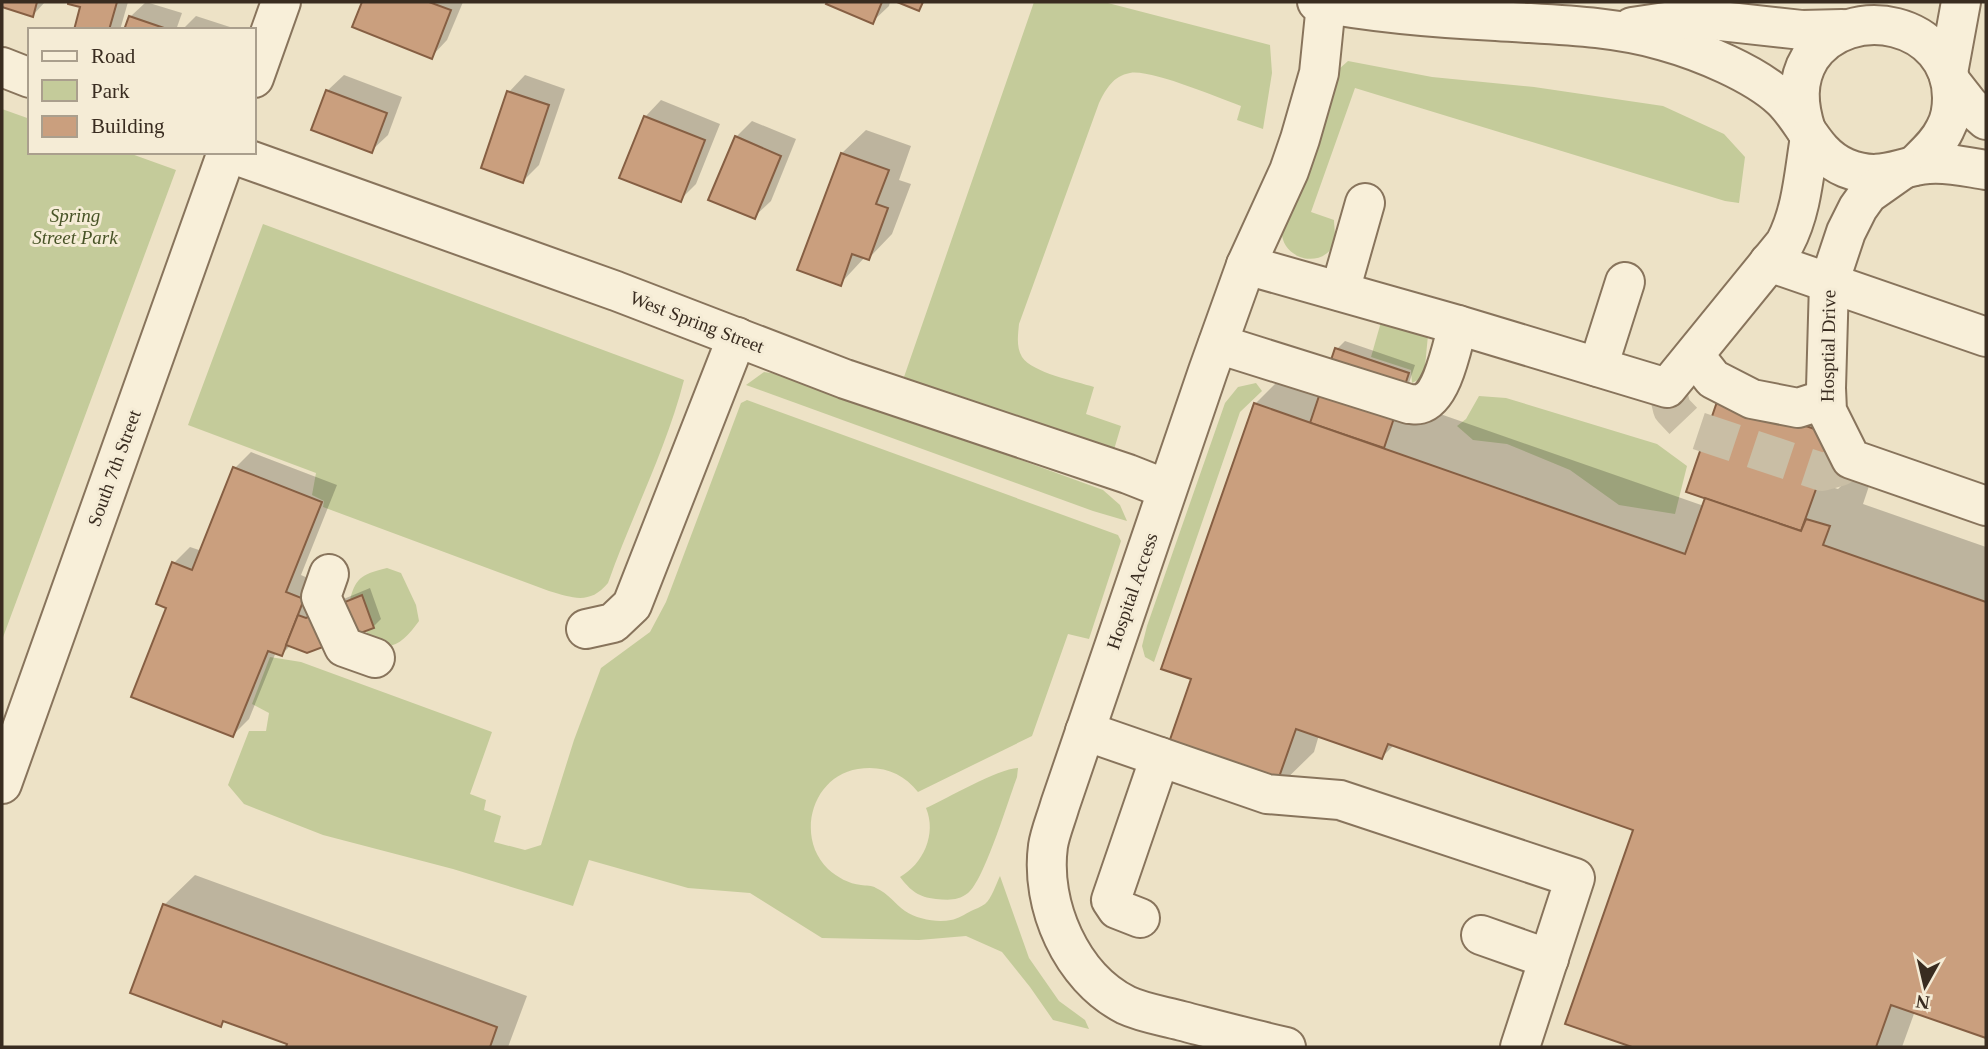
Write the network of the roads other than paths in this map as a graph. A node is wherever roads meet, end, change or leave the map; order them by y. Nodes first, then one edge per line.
1 (281, 2) edge
2 (1961, 2) edge
3 (1321, 3) edge
4 (1863, 18) edge
5 (1616, 29) junction
6 (2, 67) edge
7 (256, 72) edge
8 (28, 77) edge
9 (1949, 77) junction
10 (1986, 120) edge
11 (1808, 134) junction
12 (226, 154) edge
13 (233, 154) edge
14 (1908, 168) junction
15 (1986, 170) edge
16 (1365, 202) dead end
17 (1769, 262) junction
18 (1246, 265) junction
19 (1625, 282) dead end
20 (1829, 283) junction
21 (1340, 291) junction
22 (1458, 325) junction
23 (737, 337) junction
24 (1986, 337) edge
25 (1218, 344) junction
26 (1695, 356) junction
27 (1598, 367) junction
28 (1826, 399) junction
29 (1166, 489) junction
30 (1986, 506) edge
31 (329, 573) dead end
32 (586, 629) dead end
33 (375, 658) dead end
34 (1085, 731) junction
35 (1160, 757) junction
36 (2, 784) edge
37 (1140, 918) dead end
38 (1481, 935) dead end
39 (1549, 959) junction
40 (1286, 1047) edge
41 (1520, 1047) edge

1 - 7 street
2 - 9 street, Hosptial Drive
3 - 5 street
3 - 18 street, Hospital Access
4 - 5 street
4 - 9 street
4 - 11 street
5 - 11 street
6 - 8 street
9 - 10 street
9 - 14 street, Hosptial Drive
11 - 14 street
11 - 17 street
12 - 36 street, South 7th Street
13 - 23 street, West Spring Street
14 - 15 street
14 - 20 street, Hosptial Drive
16 - 21 street
17 - 20 street
17 - 26 street
18 - 21 street
18 - 25 street, Hospital Access
19 - 27 street
20 - 24 street
20 - 28 street, Hosptial Drive
21 - 22 street
22 - 25 street
22 - 27 street
23 - 29 street, West Spring Street
23 - 32 street
25 - 29 street, Hospital Access
26 - 27 street
26 - 28 street
28 - 30 street, Hosptial Drive
29 - 34 street, Hospital Access
31 - 33 street
34 - 35 street
34 - 40 street, Hospital Access
35 - 37 street
35 - 39 street
38 - 39 street
39 - 41 street

